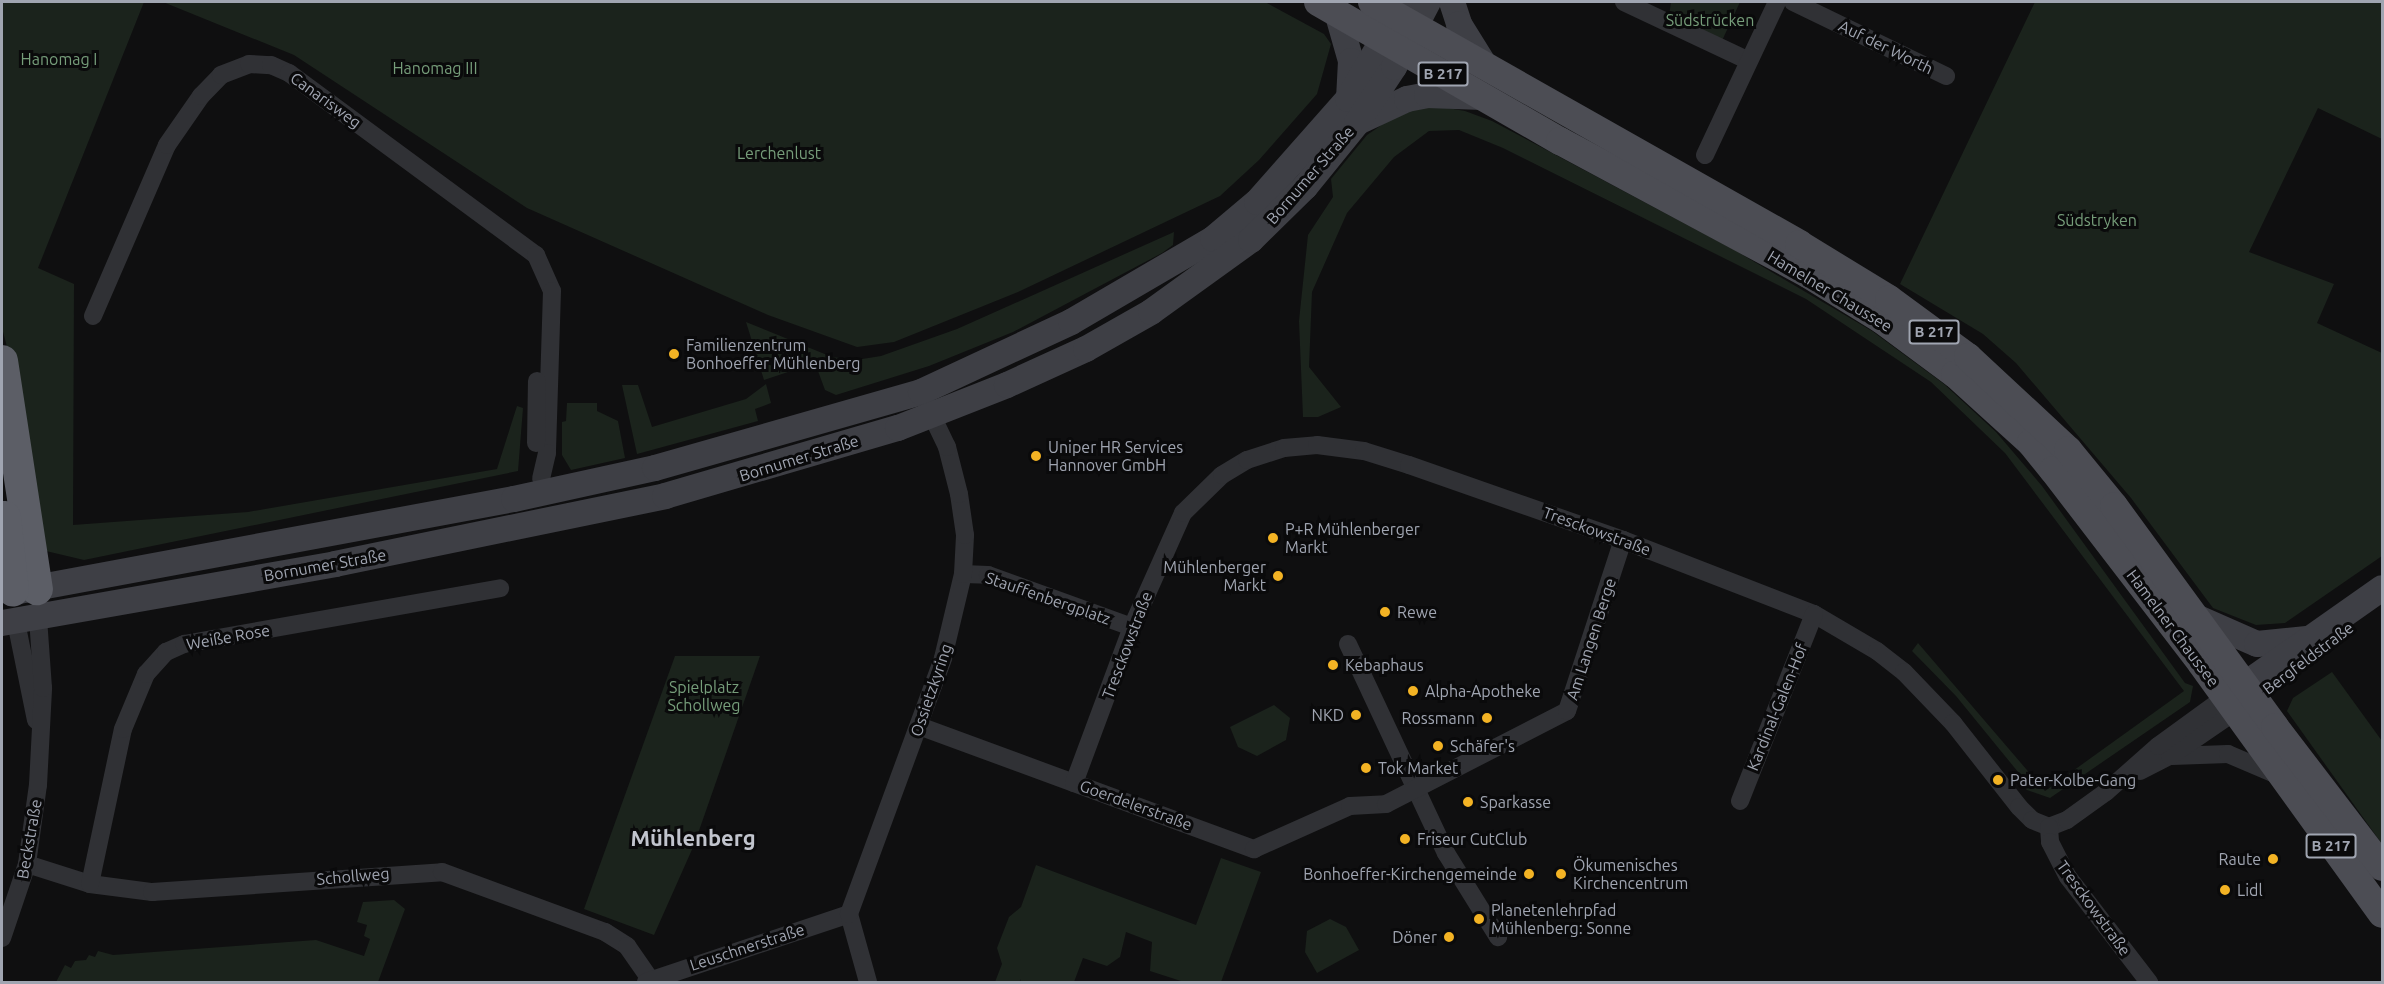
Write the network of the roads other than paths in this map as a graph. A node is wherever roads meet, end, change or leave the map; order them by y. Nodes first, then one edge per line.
1 (1372, 2) edge
2 (1452, 2) edge
3 (1624, 2) edge
4 (1777, 2) edge
5 (1793, 2) edge
6 (1328, 7) edge
7 (1406, 23) edge
8 (1749, 62) junction
9 (1485, 66) junction
10 (1946, 76) dead end
11 (1483, 97) junction
12 (1352, 111) junction
13 (1706, 155) dead end
14 (93, 316) dead end
15 (2, 361) edge
16 (926, 403) junction
17 (542, 485) junction
18 (2, 489) edge
19 (549, 523) junction
20 (1623, 540) junction
21 (963, 574) junction
22 (500, 588) dead end
23 (2382, 588) edge
24 (2382, 603) edge
25 (18, 606) edge
26 (1814, 614) junction
27 (2200, 619) junction
28 (1132, 627) junction
29 (2310, 638) junction
30 (1348, 644) dead end
31 (2239, 698) junction
32 (919, 726) junction
33 (2170, 756) junction
34 (2280, 777) junction
35 (2122, 780) junction
36 (1074, 783) junction
37 (1416, 789) junction
38 (1740, 801) dead end
39 (1350, 806) joint
40 (2049, 826) junction
41 (27, 864) junction
42 (2382, 867) edge
43 (90, 884) junction
44 (2382, 914) edge
45 (849, 915) junction
46 (1498, 937) dead end
47 (2, 938) edge
48 (648, 981) edge
49 (868, 982) edge
50 (2149, 982) edge

1 - 7 main road, Hamelner Chaussee / B 217
2 - 9 main road
3 - 8 street
4 - 8 street
5 - 10 street, Auf der Worth
6 - 7 main road, Hamelner Chaussee / B 217
6 - 12 main road
7 - 9 main road, Hamelner Chaussee / B 217
7 - 11 main road, Hamelner Chaussee / B 217
7 - 12 main road, Bornumer Straße
8 - 13 street
9 - 27 main road, Hamelner Chaussee / B 217
11 - 12 main road
11 - 31 main road, Hamelner Chaussee / B 217
12 - 16 main road, Bornumer Straße
14 - 17 street, Canarisweg
15 - 25 highway
16 - 17 main road, Bornumer Straße
16 - 19 main road, Bornumer Straße
16 - 21 street, Ossietzkyring
17 - 19 street, Canarisweg
17 - 25 main road, Bornumer Straße
18 - 25 highway
19 - 25 main road, Bornumer Straße
20 - 26 street, Tresckowstraße
20 - 28 street, Tresckowstraße
20 - 37 street, Am Langen Berge
21 - 28 street, Stauffenbergplatz
21 - 32 street, Ossietzkyring
22 - 43 street, Weiße Rose
23 - 29 main road, Bergfeldstraße
24 - 31 main road, Bergfeldstraße
25 - 41 street, Beckstraße
26 - 38 street, Kardinal-Galen-Hof
26 - 40 street, Tresckowstraße
27 - 29 main road
27 - 31 main road, Hamelner Chaussee / B 217
28 - 36 street, Tresckowstraße
29 - 31 main road, Bergfeldstraße
30 - 37 street
31 - 33 street
31 - 34 main road, Hamelner Chaussee / B 217
31 - 35 street
31 - 42 main road, Hamelner Chaussee / B 217
32 - 36 street, Goerdelerstraße
32 - 45 street, Ossietzkyring
33 - 34 street
33 - 35 street
34 - 44 main road, Hamelner Chaussee / B 217
35 - 40 street
36 - 39 street, Goerdelerstraße
37 - 39 street, Am Langen Berge
37 - 46 street
40 - 50 street, Tresckowstraße
41 - 43 street, Schollweg
41 - 47 street, Beckstraße
43 - 48 street, Schollweg
45 - 48 street, Leuschnerstraße
45 - 49 street

